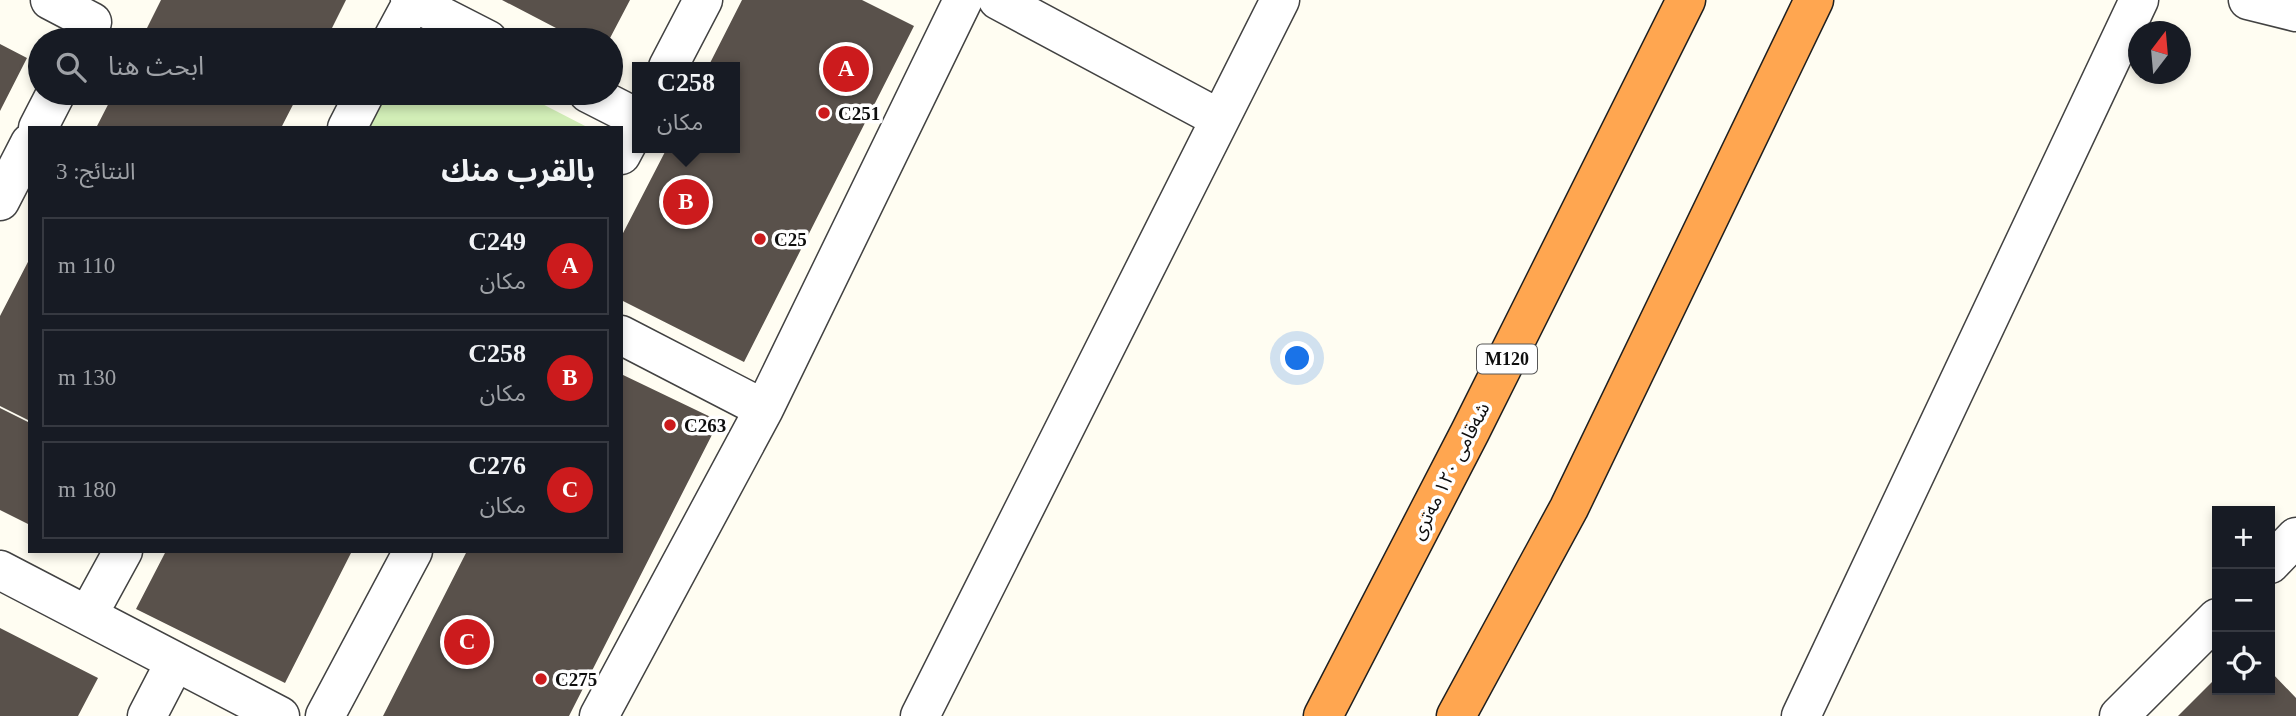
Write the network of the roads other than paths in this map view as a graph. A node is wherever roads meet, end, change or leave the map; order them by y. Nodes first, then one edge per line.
1 (51, 0) edge
2 (703, 0) edge
3 (963, 0) edge
4 (998, 0) edge
5 (1280, 0) edge
6 (1686, 0) edge
7 (1814, 0) edge
8 (2139, 0) edge
9 (411, 1) edge
10 (93, 21) edge
11 (398, 28) edge
12 (464, 28) edge
13 (670, 62) edge
14 (50, 105) edge
15 (359, 105) edge
16 (612, 105) edge
17 (632, 115) edge
18 (1220, 119) junction
19 (39, 126) edge
20 (348, 126) edge
21 (632, 134) edge
22 (28, 147) edge
23 (623, 151) edge
24 (0, 201) edge
25 (623, 336) edge
26 (764, 410) junction
27 (2296, 537) edge
28 (122, 553) edge
29 (412, 553) edge
30 (2275, 559) edge
31 (0, 570) edge
32 (88, 615) junction
33 (2212, 623) edge
34 (175, 662) junction
35 (1815, 708) edge
36 (2125, 714) edge
37 (147, 716) edge
38 (280, 716) edge
39 (325, 716) edge
40 (599, 716) edge
41 (920, 716) edge
42 (1323, 716) edge
43 (1456, 716) edge

1 - 10 street
2 - 13 street
3 - 26 street
4 - 18 street
5 - 18 street
6 - 42 highway, شەقامی ١٢٠ مەتری / M120
7 - 43 highway
8 - 35 street
9 - 11 street
9 - 12 street
14 - 19 street
15 - 20 street
16 - 17 street
18 - 41 street
21 - 23 street
22 - 24 street
25 - 26 street
26 - 40 street
27 - 30 street
28 - 32 street
29 - 39 street
31 - 32 street
32 - 34 street
33 - 36 street
34 - 37 street
34 - 38 street

